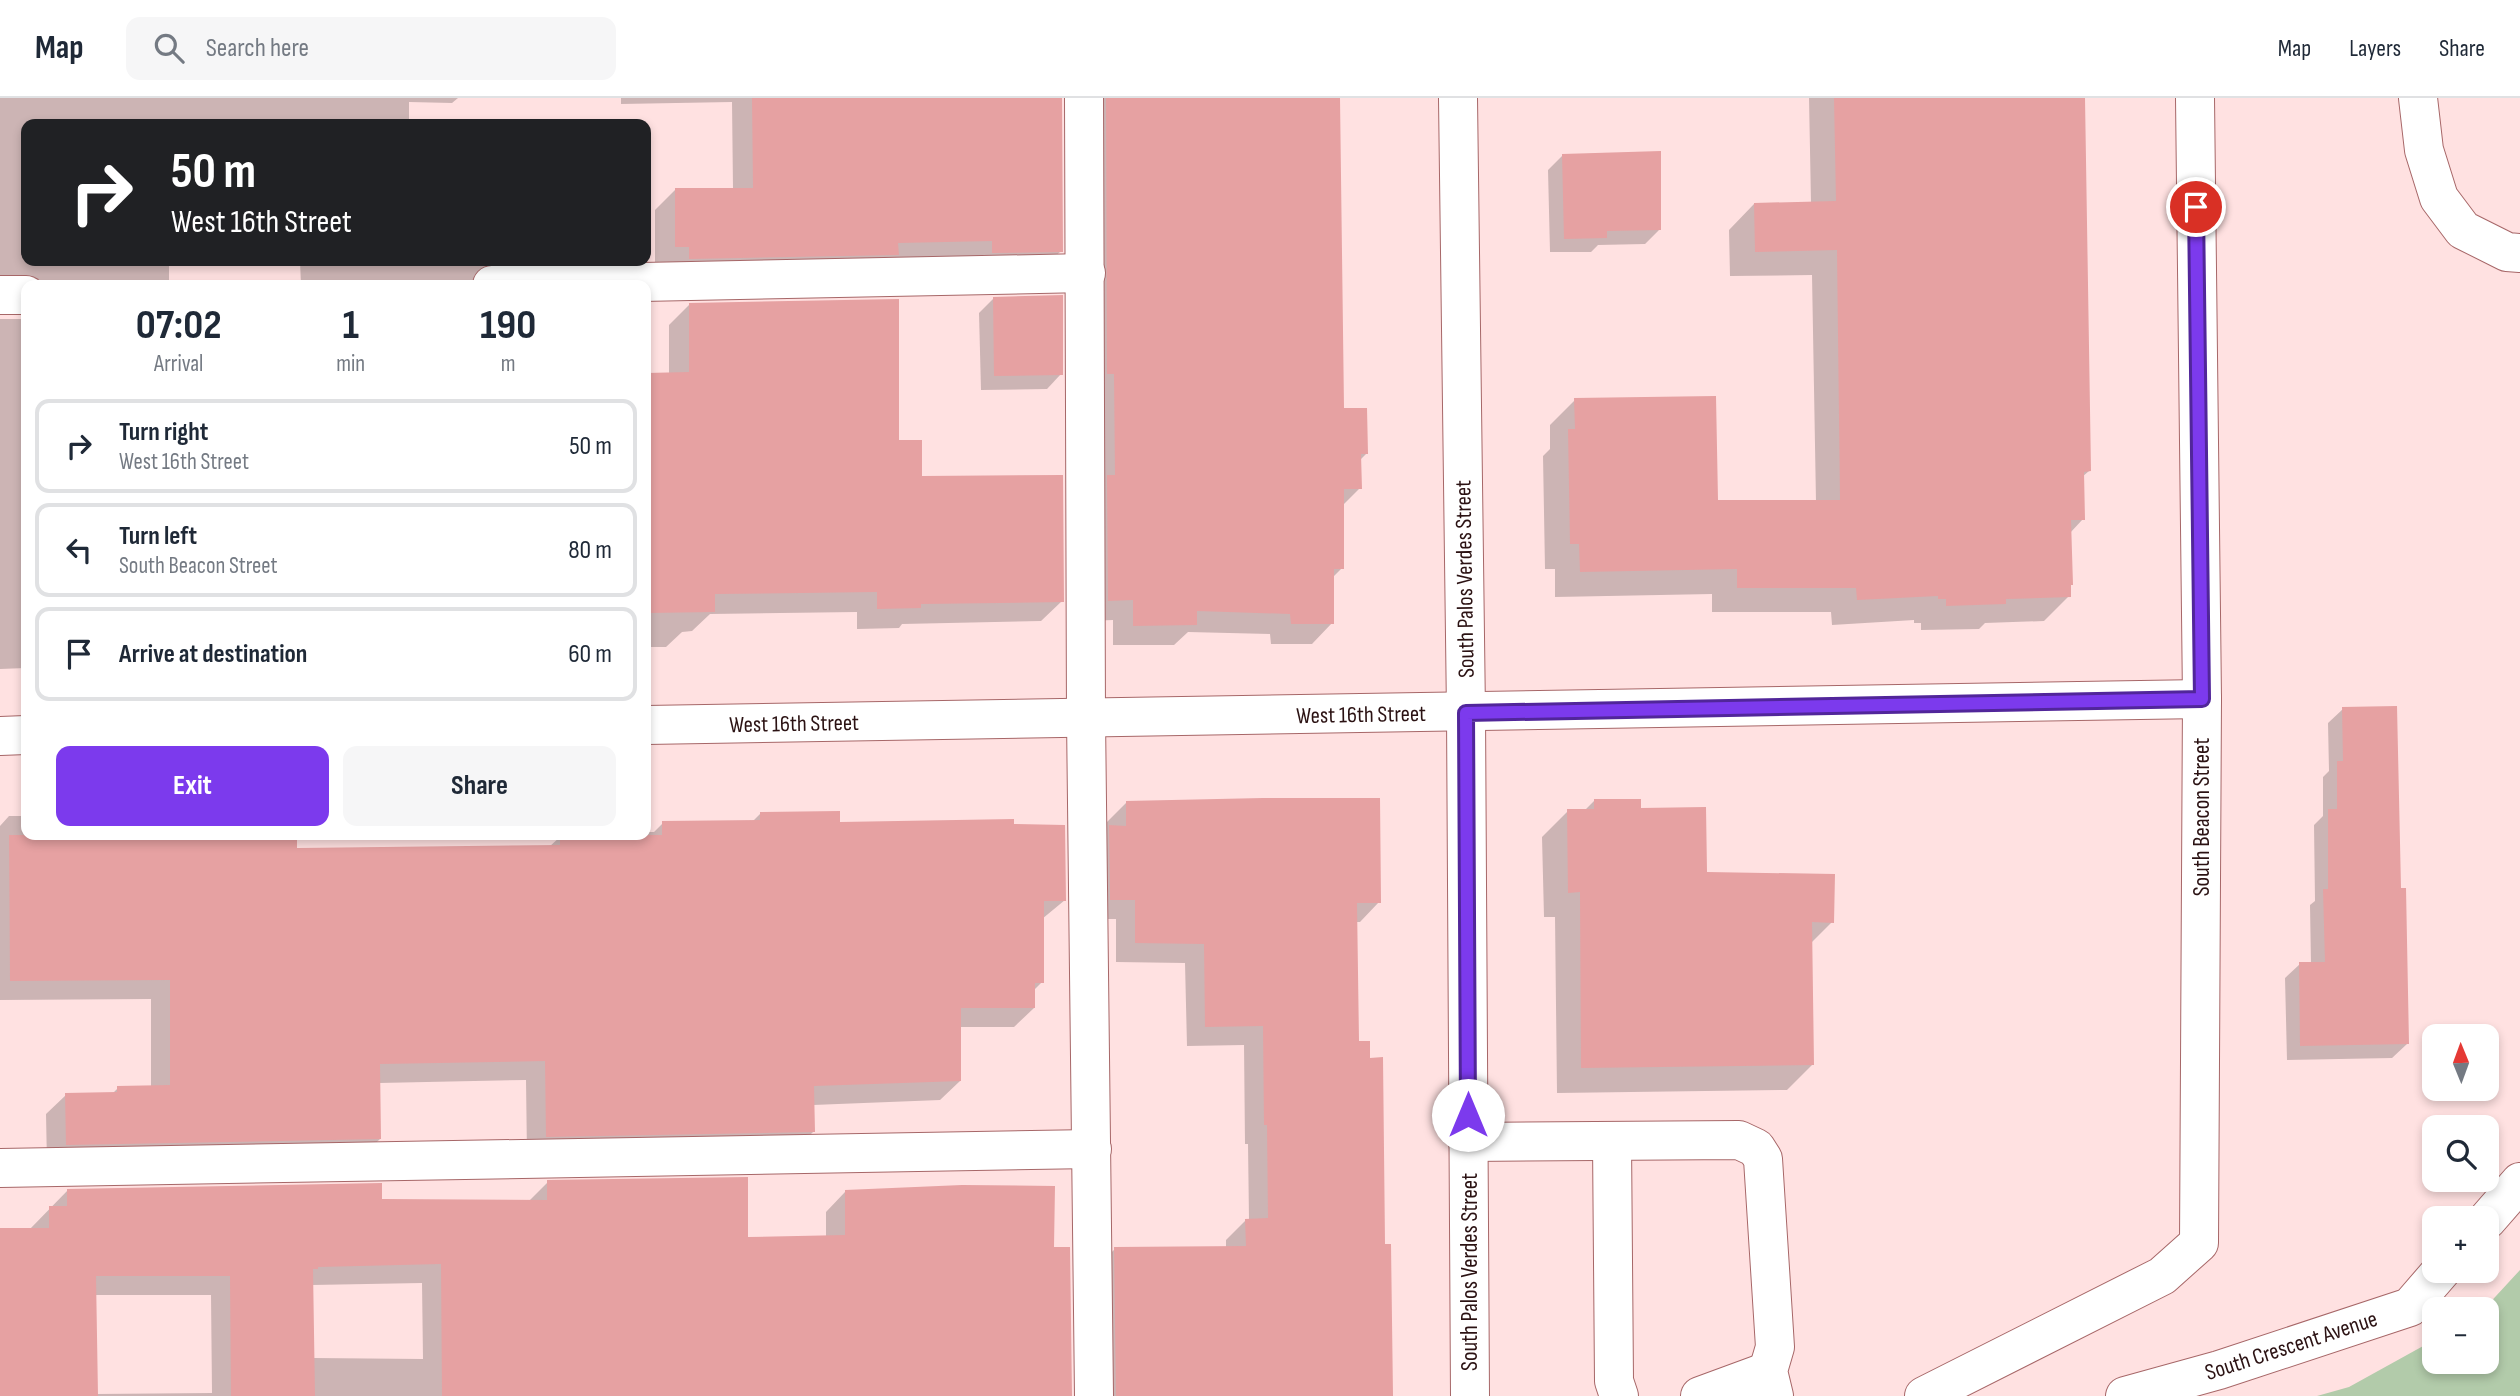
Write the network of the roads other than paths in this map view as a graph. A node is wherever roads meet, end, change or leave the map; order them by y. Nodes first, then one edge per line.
1 (1084, 98) edge
2 (1458, 98) edge
3 (2195, 98) edge
4 (2418, 98) edge
5 (2520, 253) edge
6 (1086, 273) junction
7 (651, 282) edge
8 (0, 295) edge
9 (21, 295) edge
10 (2202, 699) junction
11 (1466, 713) junction
12 (1086, 718) junction
13 (651, 725) edge
14 (21, 735) edge
15 (0, 736) edge
16 (1468, 1142) junction
17 (1612, 1142) junction
18 (1092, 1149) junction
19 (0, 1168) edge
20 (2520, 1182) edge
21 (2499, 1206) edge
22 (2431, 1283) edge
23 (1771, 1383) edge
24 (1094, 1396) edge
25 (1469, 1396) edge
26 (1619, 1396) edge
27 (1700, 1396) edge
28 (1924, 1396) edge
29 (2125, 1396) edge

1 - 6 street
2 - 11 street, South Palos Verdes Street
3 - 10 street, South Beacon Street
4 - 5 street
6 - 7 street
6 - 12 street
8 - 9 street
10 - 11 street, West 16th Street
10 - 28 street, South Beacon Street
11 - 12 street, West 16th Street
11 - 16 street, South Palos Verdes Street
12 - 13 street, West 16th Street
12 - 18 street
14 - 15 street
16 - 17 street
16 - 25 street, South Palos Verdes Street
17 - 23 street
17 - 26 street
18 - 19 street
18 - 24 street
20 - 21 street
22 - 29 street, South Crescent Avenue
23 - 27 street

